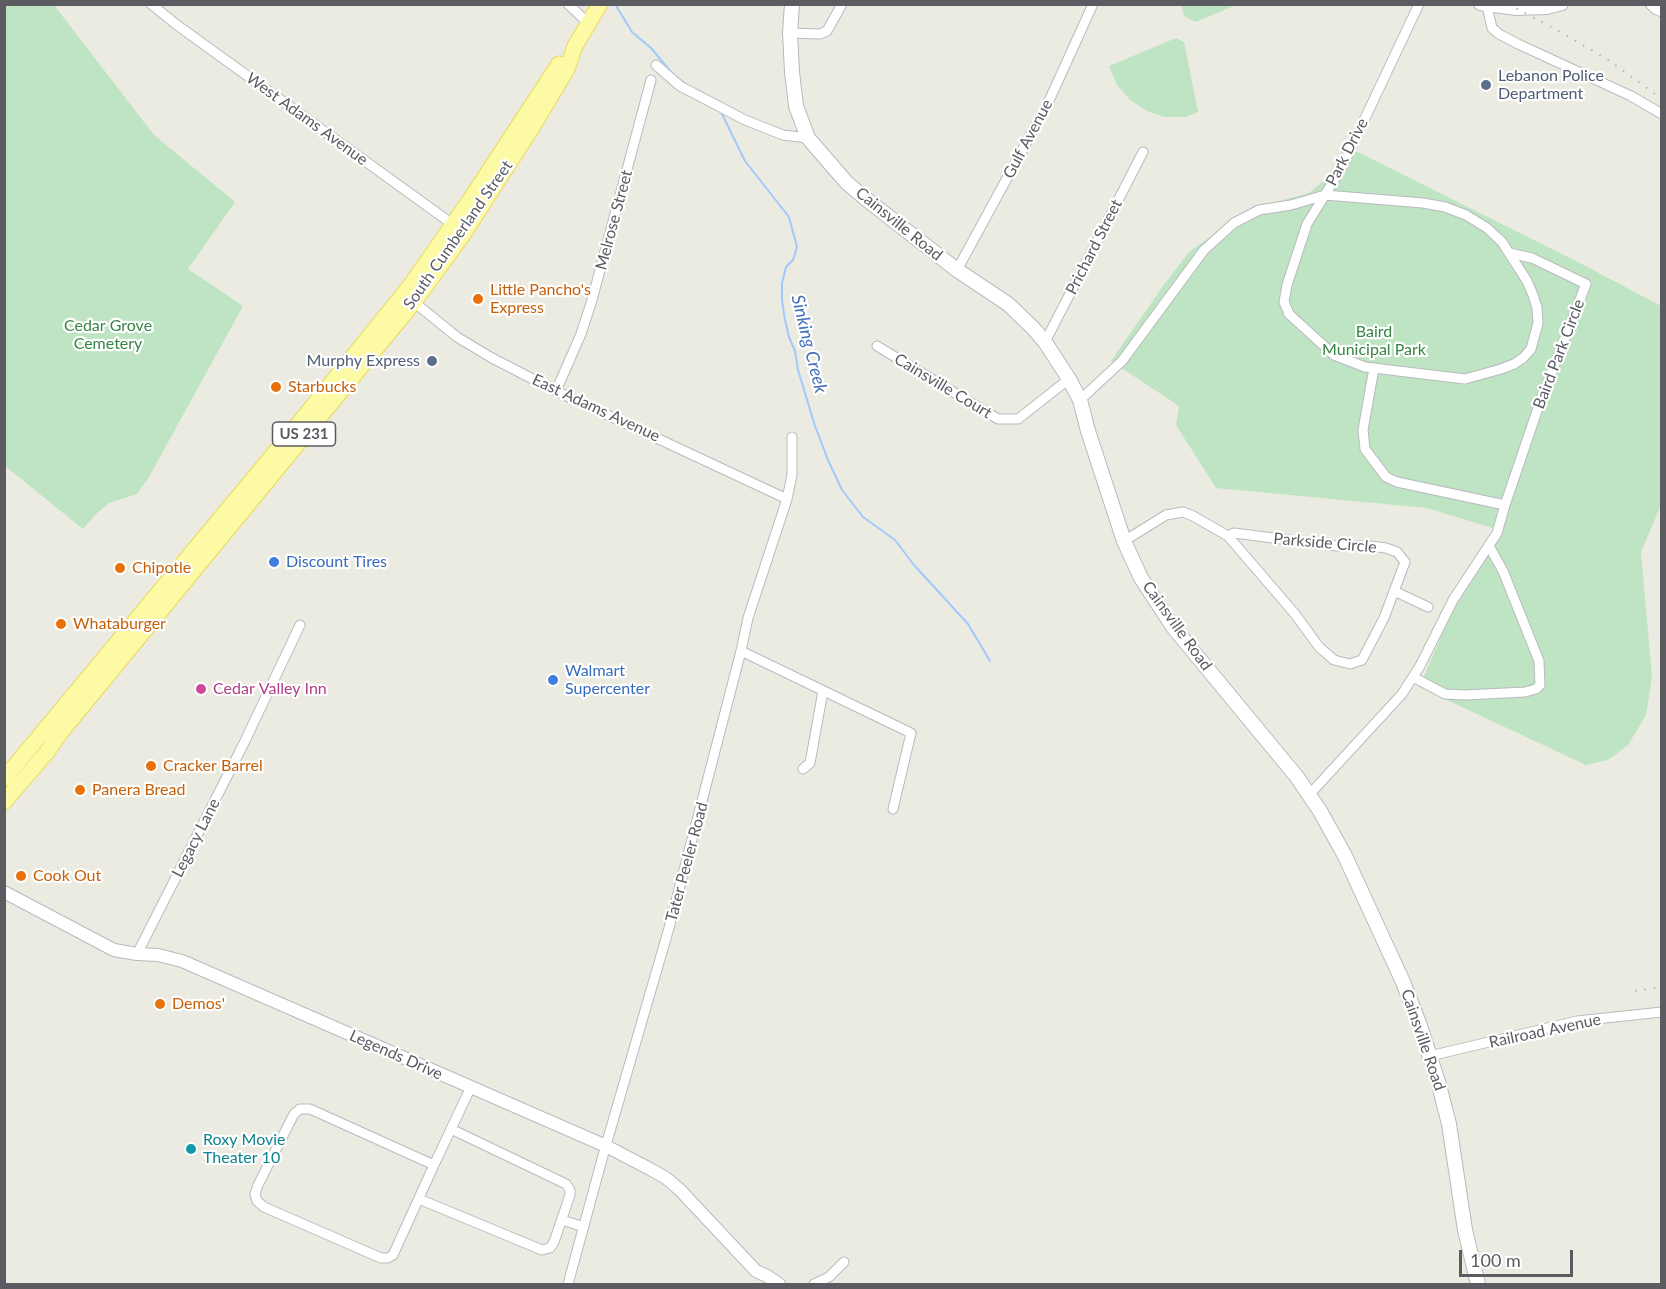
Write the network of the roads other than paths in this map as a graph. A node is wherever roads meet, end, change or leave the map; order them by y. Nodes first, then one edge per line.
1 (151, 4) edge
2 (792, 4) edge
3 (842, 4) edge
4 (1094, 4) edge
5 (1419, 4) edge
6 (1562, 4) edge
7 (1650, 4) edge
8 (569, 5) edge
9 (1484, 5) edge
10 (1662, 12) edge
11 (594, 13) edge
12 (790, 33) junction
13 (656, 65) dead end
14 (651, 80) dead end
15 (1662, 114) edge
16 (808, 138) junction
17 (1143, 152) dead end
18 (1325, 195) junction
19 (458, 229) junction
20 (1509, 253) junction
21 (957, 270) junction
22 (414, 302) junction
23 (1045, 342) junction
24 (877, 346) dead end
25 (1374, 368) junction
26 (1069, 379) junction
27 (556, 391) junction
28 (1080, 400) junction
29 (792, 437) dead end
30 (787, 499) junction
31 (1505, 505) junction
32 (1228, 536) junction
33 (1124, 541) junction
34 (1489, 546) junction
35 (1394, 591) junction
36 (1428, 607) dead end
37 (300, 625) dead end
38 (741, 651) junction
39 (1413, 677) junction
40 (823, 691) junction
41 (803, 769) dead end
42 (4, 779) edge
43 (1310, 795) junction
44 (4, 802) edge
45 (893, 809) dead end
46 (4, 892) edge
47 (137, 954) junction
48 (1662, 1012) edge
49 (1430, 1056) junction
50 (471, 1087) junction
51 (451, 1130) junction
52 (606, 1146) junction
53 (434, 1165) junction
54 (419, 1198) junction
55 (562, 1220) junction
56 (584, 1227) junction
57 (754, 1269) junction
58 (568, 1284) edge
59 (759, 1284) edge
60 (779, 1284) edge
61 (814, 1284) edge
62 (832, 1284) edge
63 (1478, 1284) edge

1 - 19 street, West Adams Avenue
2 - 12 main road, Cainsville Road
3 - 12 street
4 - 21 street, Gulf Avenue
5 - 18 street, Park Drive
6 - 9 street
7 - 10 street
8 - 11 street
9 - 15 street
11 - 19 main road, South Cumberland Street / US 231
12 - 16 main road, Cainsville Road
13 - 16 street
14 - 27 street, Melrose Street
16 - 21 main road, Cainsville Road
17 - 23 street, Prichard Street
18 - 20 street, Baird Park Circle
18 - 25 street, Baird Park Circle
18 - 28 street, Park Drive
19 - 22 main road, South Cumberland Street / US 231
19 - 42 main road, South Cumberland Street / US 231
20 - 25 street, Baird Park Circle
20 - 31 street, Baird Park Circle
21 - 23 main road, Cainsville Road
22 - 27 street, East Adams Avenue
22 - 44 main road, South Cumberland Street / US 231
23 - 26 main road, Cainsville Road
24 - 26 street, Cainsville Court
25 - 31 street
26 - 28 main road, Cainsville Road
27 - 30 street, East Adams Avenue
28 - 33 main road, Cainsville Road
29 - 30 street, Tater Peeler Road
30 - 38 street, Tater Peeler Road
31 - 34 street, Baird Park Circle
32 - 33 street, Parkside Circle
32 - 35 street, Parkside Circle
32 - 35 street, Parkside Circle
33 - 43 main road, Cainsville Road
34 - 39 street, Baird Park Circle
34 - 39 street
35 - 36 street
37 - 47 street, Legacy Lane
38 - 40 street
38 - 52 street, Tater Peeler Road
39 - 43 street, Baird Park Circle
40 - 41 street
40 - 45 street
43 - 49 main road, Cainsville Road
46 - 47 street, Legends Drive
47 - 50 street, Legends Drive
48 - 49 street, Railroad Avenue
49 - 63 main road, Cainsville Road
50 - 51 street
50 - 52 street, Legends Drive
51 - 53 street
51 - 55 street
52 - 56 street, Tater Peeler Road
52 - 57 street, Legends Drive
53 - 54 street
53 - 54 street
54 - 55 street
55 - 56 street
56 - 58 street, Tater Peeler Road
57 - 59 street, Legends Drive
57 - 60 street, Legends Drive
61 - 62 street

